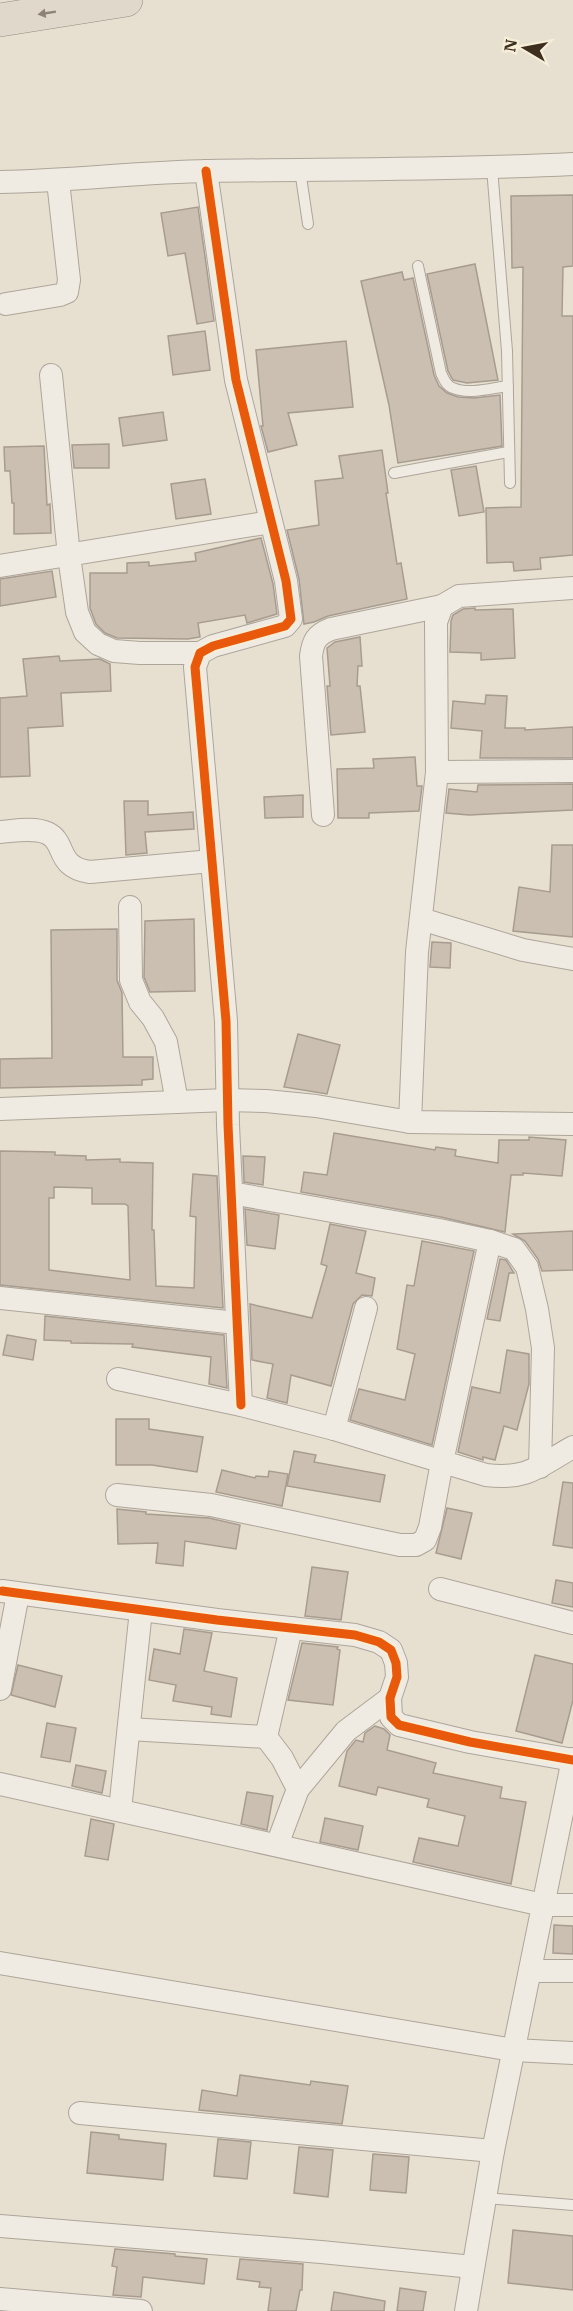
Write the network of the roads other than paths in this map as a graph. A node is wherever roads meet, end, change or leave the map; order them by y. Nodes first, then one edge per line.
1 (126, 0) edge
2 (0, 20) edge
3 (573, 164) edge
4 (492, 168) junction
5 (300, 170) junction
6 (206, 171) junction
7 (58, 181) junction
8 (0, 182) edge
9 (308, 224) dead end
10 (418, 266) dead end
11 (6, 304) dead end
12 (51, 375) dead end
13 (508, 386) junction
14 (508, 452) junction
15 (394, 473) dead end
16 (510, 483) dead end
17 (271, 522) junction
18 (69, 556) junction
19 (0, 566) edge
20 (573, 588) edge
21 (442, 606) junction
22 (200, 653) junction
23 (573, 771) edge
24 (437, 772) junction
25 (323, 815) dead end
26 (0, 832) edge
27 (212, 861) junction
28 (130, 907) dead end
29 (421, 918) junction
30 (573, 959) edge
31 (227, 1101) junction
32 (177, 1102) junction
33 (0, 1109) edge
34 (410, 1122) junction
35 (573, 1124) edge
36 (231, 1193) junction
37 (490, 1240) junction
38 (0, 1298) edge
39 (366, 1308) dead end
40 (237, 1323) junction
41 (118, 1378) dead end
42 (241, 1405) junction
43 (334, 1429) junction
44 (573, 1446) edge
45 (442, 1462) junction
46 (540, 1467) junction
47 (117, 1495) dead end
48 (440, 1589) dead end
49 (141, 1610) junction
50 (573, 1623) edge
51 (291, 1628) junction
52 (0, 1689) edge
53 (390, 1698) junction
54 (129, 1729) junction
55 (266, 1737) junction
56 (573, 1760) edge
57 (0, 1784) edge
58 (298, 1789) junction
59 (120, 1810) junction
60 (277, 1845) junction
61 (543, 1905) junction
62 (573, 1905) edge
63 (0, 1963) edge
64 (530, 1971) junction
65 (573, 1971) edge
66 (513, 2050) junction
67 (573, 2053) edge
68 (80, 2113) dead end
69 (493, 2151) junction
70 (485, 2198) junction
71 (573, 2205) edge
72 (0, 2226) edge
73 (473, 2267) junction
74 (0, 2299) edge
75 (141, 2311) edge
76 (466, 2311) edge

1 -> 2 highway
3 - 4 street
4 - 5 street
4 - 13 lane
5 - 6 street
5 - 9 lane
6 - 7 street
6 - 17 street
7 - 8 street
7 - 11 street
10 - 13 lane
12 - 18 street
13 - 14 lane
14 - 15 lane
14 - 16 lane
17 - 18 street
17 - 22 street
18 - 19 street
18 - 22 street
20 - 21 street
21 - 24 street
21 - 25 street
22 - 27 street
23 - 24 street
24 - 29 street
26 - 27 street
27 - 31 street
28 - 32 street
29 - 30 street
29 - 34 street
31 - 32 street
31 - 34 street
31 - 36 street
32 - 33 street
34 - 35 street
36 - 37 street
36 - 40 street
37 - 45 street
37 - 46 street
38 - 40 street
39 - 43 street
40 - 42 street
41 - 42 street
42 - 43 street
43 - 45 street
44 - 46 street
45 - 46 street
45 - 47 street
48 - 50 street
49 - 51 street
49 - 52 street
49 - 54 street
51 - 53 street
51 - 55 street
53 - 56 street
53 - 58 street
54 - 55 street
54 - 59 street
55 - 58 street
56 - 61 street
57 - 59 street
58 - 60 street
59 - 60 street
60 - 61 street
61 - 62 street
61 - 64 street
63 - 66 street
64 - 65 street
64 - 66 street
66 - 67 street
66 - 69 street
68 - 69 street
69 - 70 street
70 - 71 lane
70 - 73 street
72 - 73 street
73 - 76 street
74 - 75 street

